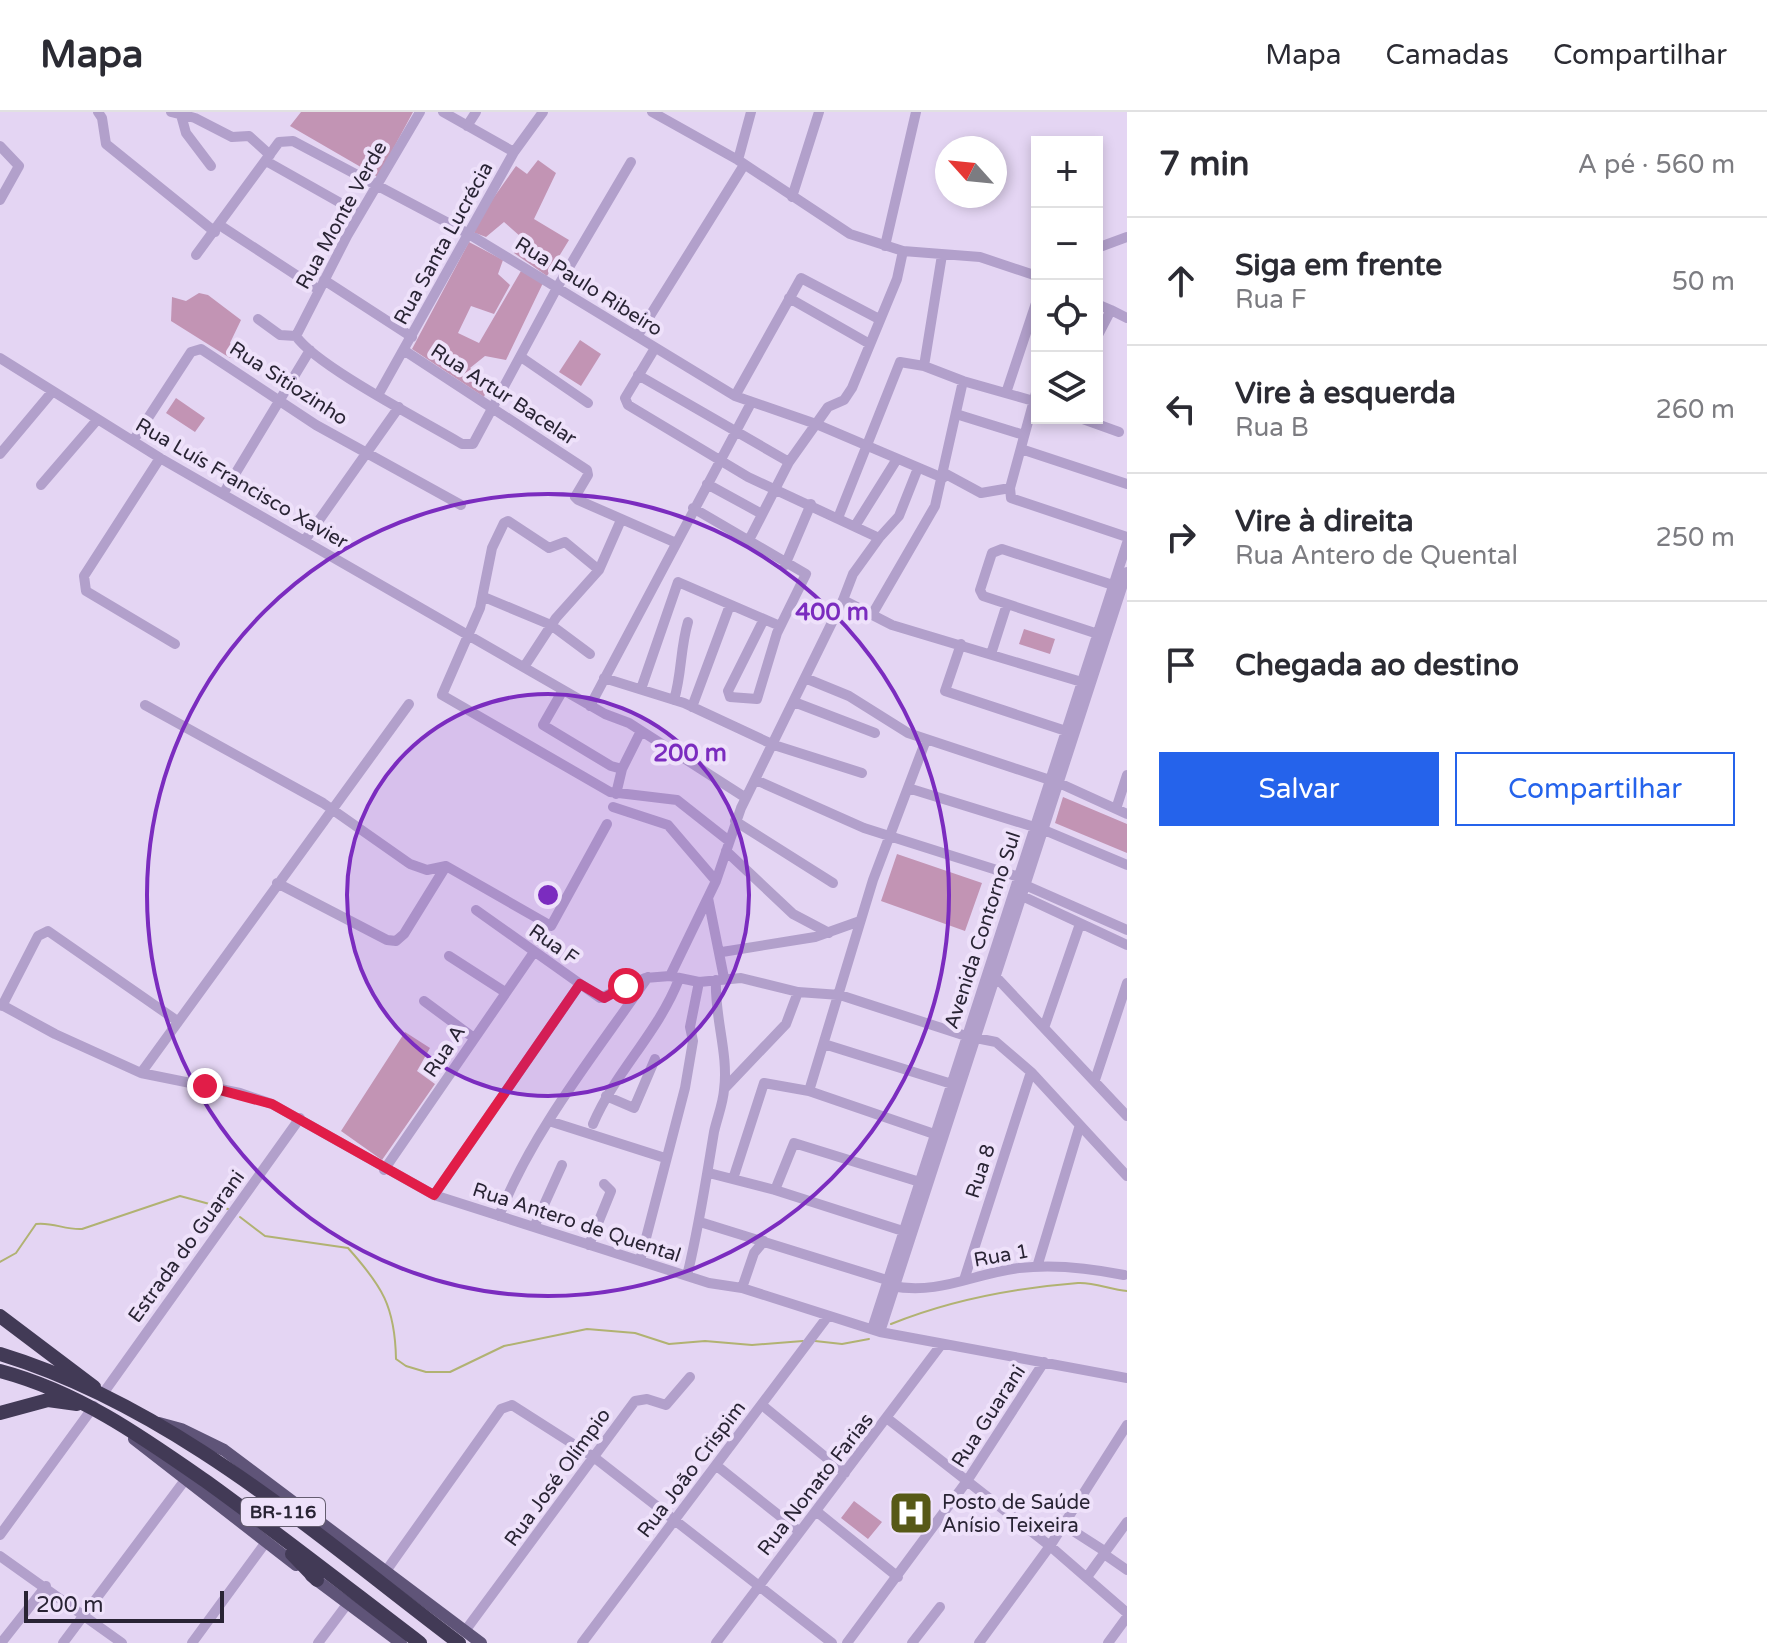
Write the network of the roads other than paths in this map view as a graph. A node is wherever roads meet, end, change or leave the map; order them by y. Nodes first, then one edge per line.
1 (98, 112) edge
2 (420, 112) edge
3 (443, 112) edge
4 (476, 112) edge
5 (542, 112) edge
6 (652, 112) edge
7 (751, 112) edge
8 (819, 112) edge
9 (916, 112) edge
10 (176, 114) edge
11 (467, 126) junction
12 (0, 146) edge
13 (514, 152) junction
14 (268, 158) junction
15 (631, 162) dead end
16 (741, 162) junction
17 (211, 166) dead end
18 (378, 187) junction
19 (792, 197) junction
20 (0, 200) edge
21 (360, 214) junction
22 (218, 229) junction
23 (467, 233) junction
24 (1127, 237) edge
25 (885, 246) junction
26 (1103, 246) edge
27 (903, 251) junction
28 (196, 255) dead end
29 (942, 255) junction
30 (1031, 274) edge
31 (322, 285) junction
32 (558, 286) junction
33 (789, 298) junction
34 (1103, 307) edge
35 (1111, 310) junction
36 (1031, 318) edge
37 (1127, 318) edge
38 (258, 319) dead end
39 (879, 319) junction
40 (1103, 325) edge
41 (638, 335) junction
42 (296, 336) junction
43 (412, 337) junction
44 (868, 343) junction
45 (655, 348) junction
46 (310, 350) junction
47 (405, 351) junction
48 (521, 357) junction
49 (0, 358) edge
50 (924, 366) junction
51 (638, 375) junction
52 (963, 381) junction
53 (52, 392) junction
54 (1006, 393) junction
55 (378, 395) junction
56 (735, 396) junction
57 (279, 399) junction
58 (1031, 401) edge
59 (588, 403) dead end
60 (751, 403) junction
61 (399, 407) junction
62 (492, 408) junction
63 (956, 414) junction
64 (1031, 414) edge
65 (97, 420) junction
66 (816, 424) junction
67 (1097, 424) edge
68 (1119, 432) dead end
69 (735, 433) junction
70 (1024, 435) junction
71 (133, 441) junction
72 (869, 446) junction
73 (1021, 449) junction
74 (367, 452) junction
75 (0, 454) edge
76 (160, 458) junction
77 (897, 459) junction
78 (718, 460) junction
79 (789, 462) junction
80 (918, 468) junction
81 (943, 476) junction
82 (707, 484) junction
83 (1127, 484) edge
84 (41, 485) dead end
85 (775, 487) junction
86 (1010, 488) junction
87 (223, 494) junction
88 (811, 504) junction
89 (461, 505) dead end
90 (693, 508) junction
91 (762, 514) junction
92 (838, 518) junction
93 (621, 520) junction
94 (855, 526) junction
95 (879, 538) junction
96 (305, 540) junction
97 (1127, 540) edge
98 (674, 542) junction
99 (748, 542) junction
100 (785, 565) junction
101 (599, 570) junction
102 (1127, 572) edge
103 (1117, 587) junction
104 (484, 597) junction
105 (843, 600) junction
106 (1007, 604) junction
107 (730, 605) junction
108 (873, 613) junction
109 (764, 619) junction
110 (688, 622) dead end
111 (551, 625) junction
112 (780, 626) junction
113 (469, 634) junction
114 (1102, 635) junction
115 (175, 644) dead end
116 (961, 644) junction
117 (590, 654) dead end
118 (991, 654) junction
119 (524, 667) junction
120 (604, 678) junction
121 (805, 678) junction
122 (1086, 683) junction
123 (641, 689) junction
124 (563, 690) junction
125 (674, 700) junction
126 (794, 702) junction
127 (409, 704) dead end
128 (145, 705) dead end
129 (590, 706) junction
130 (692, 707) junction
131 (641, 731) junction
132 (1070, 732) junction
133 (875, 733) dead end
134 (926, 740) junction
135 (774, 745) junction
136 (622, 769) junction
137 (862, 773) dead end
138 (1127, 775) edge
139 (756, 780) junction
140 (1054, 782) junction
141 (908, 788) junction
142 (616, 794) junction
143 (746, 798) junction
144 (613, 807) dead end
145 (331, 810) junction
146 (1122, 811) edge
147 (735, 821) junction
148 (607, 824) dead end
149 (1039, 829) junction
150 (891, 837) junction
151 (728, 846) junction
152 (1127, 865) edge
153 (446, 866) junction
154 (716, 881) junction
155 (277, 883) junction
156 (833, 883) dead end
157 (1023, 884) junction
158 (708, 897) junction
159 (476, 910) dead end
160 (860, 921) junction
161 (1080, 924) junction
162 (1127, 930) edge
163 (829, 933) junction
164 (1127, 945) edge
165 (534, 952) junction
166 (722, 952) junction
167 (449, 956) dead end
168 (648, 977) junction
169 (675, 977) junction
170 (996, 977) junction
171 (720, 979) junction
172 (699, 982) junction
173 (1127, 983) edge
174 (580, 984) junction
175 (505, 992) junction
176 (798, 992) junction
177 (840, 995) junction
178 (424, 1001) dead end
179 (1, 1005) edge
180 (176, 1020) junction
181 (1045, 1025) junction
182 (972, 1037) junction
183 (474, 1038) junction
184 (824, 1044) junction
185 (655, 1059) dead end
186 (1031, 1072) junction
187 (141, 1073) junction
188 (1095, 1080) junction
189 (956, 1086) junction
190 (725, 1088) junction
191 (812, 1093) junction
192 (606, 1096) junction
193 (1127, 1116) edge
194 (300, 1118) junction
195 (549, 1121) junction
196 (593, 1124) dead end
197 (1080, 1125) junction
198 (939, 1136) junction
199 (665, 1158) junction
200 (562, 1165) dead end
201 (384, 1170) junction
202 (709, 1173) junction
203 (1127, 1176) edge
204 (733, 1179) junction
205 (924, 1183) junction
206 (604, 1184) dead end
207 (775, 1190) junction
208 (434, 1195) junction
209 (499, 1216) junction
210 (700, 1222) junction
211 (534, 1227) junction
212 (907, 1233) junction
213 (764, 1241) junction
214 (589, 1245) junction
215 (640, 1261) junction
216 (1037, 1267) junction
217 (1124, 1275) dead end
218 (687, 1276) junction
219 (964, 1280) junction
220 (891, 1283) junction
221 (742, 1288) junction
222 (0, 1316) edge
223 (828, 1316) junction
224 (876, 1331) junction
225 (941, 1345) junction
226 (0, 1354) edge
227 (1044, 1362) junction
228 (0, 1371) edge
229 (690, 1377) dead end
230 (1127, 1378) edge
231 (95, 1399) junction
232 (762, 1405) junction
233 (0, 1413) edge
234 (888, 1419) junction
235 (119, 1421) junction
236 (151, 1421) junction
237 (1127, 1425) edge
238 (595, 1458) junction
239 (717, 1466) junction
240 (845, 1473) junction
241 (185, 1480) junction
242 (967, 1481) junction
243 (233, 1501) junction
244 (816, 1511) junction
245 (676, 1521) junction
246 (1127, 1522) edge
247 (1064, 1525) junction
248 (800, 1532) junction
249 (0, 1535) edge
250 (266, 1542) junction
251 (1050, 1546) junction
252 (1105, 1553) junction
253 (0, 1556) edge
254 (1127, 1570) edge
255 (386, 1571) junction
256 (898, 1577) junction
257 (1087, 1577) junction
258 (317, 1580) junction
259 (46, 1586) junction
260 (759, 1586) junction
261 (348, 1603) junction
262 (940, 1607) dead end
263 (84, 1615) junction
264 (1127, 1615) edge
265 (462, 1637) edge
266 (1, 1643) edge
267 (63, 1643) edge
268 (122, 1643) edge
269 (192, 1643) edge
270 (318, 1643) edge
271 (401, 1643) edge
272 (420, 1643) edge
273 (481, 1643) edge
274 (582, 1643) edge
275 (716, 1643) edge
276 (832, 1643) edge
277 (847, 1643) edge
278 (912, 1643) edge
279 (979, 1643) edge
280 (1108, 1643) edge

1 - 22 street
2 - 18 street, Rua Monte Verde
3 - 11 street
4 - 11 street
5 - 13 street, Rua Santa Lucrécia
6 - 16 street
7 - 16 street
8 - 19 street
9 - 25 street
10 - 14 street
10 - 17 street
11 - 13 street
12 - 20 street
13 - 23 street, Rua Santa Lucrécia
14 - 18 street, Rua Paulo Ribeiro
14 - 21 street
14 - 22 street
15 - 32 street
16 - 19 street
16 - 41 street
18 - 21 street, Rua Monte Verde
18 - 23 street, Rua Paulo Ribeiro
19 - 25 street
21 - 31 street, Rua Monte Verde
22 - 28 street
22 - 31 street
23 - 32 street, Rua Paulo Ribeiro
23 - 43 street, Rua Santa Lucrécia
24 - 26 street
25 - 27 street
27 - 29 street
27 - 39 street
29 - 30 street
29 - 50 street
31 - 42 street, Rua Monte Verde
31 - 43 street
32 - 41 street, Rua Paulo Ribeiro
32 - 48 street
33 - 39 street
33 - 44 street
33 - 56 street
34 - 35 street
35 - 37 street
35 - 40 street
36 - 54 street
38 - 42 street
39 - 44 street
41 - 45 street, Rua Paulo Ribeiro
42 - 46 street
43 - 47 street, Rua Santa Lucrécia
44 - 66 street
45 - 51 street
45 - 56 street, Rua Paulo Ribeiro
46 - 55 street
46 - 57 street
47 - 55 street, Rua Santa Lucrécia
47 - 62 street, Rua Artur Bacelar
48 - 59 street
48 - 62 street
49 - 53 street, Rua Luís Francisco Xavier
50 - 52 street
50 - 72 street
51 - 69 street
51 - 78 street
52 - 54 street
52 - 63 street
53 - 65 street, Rua Luís Francisco Xavier
53 - 75 street
54 - 58 street
55 - 61 street
56 - 60 street, Rua Paulo Ribeiro
57 - 71 street, Rua Sitiozinho
57 - 74 street, Rua Sitiozinho
57 - 87 street
60 - 66 street, Rua Paulo Ribeiro
60 - 69 street
61 - 62 street
61 - 74 street
62 - 93 street, Rua Artur Bacelar
63 - 70 street
63 - 81 street
64 - 70 street
65 - 71 street, Rua Luís Francisco Xavier
65 - 84 street
66 - 72 street, Rua Paulo Ribeiro
66 - 79 street
67 - 68 street
69 - 78 street
69 - 79 street
70 - 73 street
71 - 76 street, Rua Luís Francisco Xavier
72 - 77 street, Rua Paulo Ribeiro
72 - 92 street
73 - 83 street
73 - 86 street
74 - 89 street, Rua Sitiozinho
74 - 96 street
76 - 87 street, Rua Luís Francisco Xavier
76 - 115 street
77 - 80 street, Rua Paulo Ribeiro
77 - 94 street
78 - 82 street
78 - 85 street
79 - 85 street
80 - 81 street, Rua Paulo Ribeiro
80 - 95 street
81 - 86 street, Rua Paulo Ribeiro
81 - 108 street
82 - 90 street
82 - 91 street
85 - 88 street
85 - 91 street
86 - 97 street
87 - 96 street, Rua Luís Francisco Xavier
88 - 92 street
88 - 100 street
90 - 98 street
90 - 99 street
91 - 99 street
92 - 94 street
93 - 98 street, Rua Artur Bacelar
93 - 101 street
94 - 95 street
95 - 105 street
96 - 113 street, Rua Luís Francisco Xavier
97 - 103 street, Avenida Contorno Sul
98 - 120 street
99 - 100 street
100 - 112 street
101 - 104 street
101 - 111 street
102 - 103 street, Avenida Contorno Sul
103 - 106 street
103 - 114 street, Avenida Contorno Sul
104 - 111 street
104 - 113 street
105 - 108 street
105 - 121 street
106 - 114 street
106 - 118 street
107 - 109 street
107 - 123 street
107 - 130 street
108 - 116 street
109 - 112 street
109 - 112 street
110 - 125 street
111 - 117 street
111 - 119 street
113 - 119 street, Rua Luís Francisco Xavier
113 - 142 street
114 - 122 street, Avenida Contorno Sul
116 - 118 street
116 - 132 street
118 - 122 street
119 - 124 street, Rua Luís Francisco Xavier
120 - 123 street
120 - 129 street
121 - 126 street
121 - 134 street
122 - 132 street, Avenida Contorno Sul
123 - 125 street
124 - 129 street, Rua Luís Francisco Xavier
124 - 136 street
125 - 130 street
126 - 133 street
126 - 135 street
127 - 145 street
128 - 145 street
129 - 131 street, Rua Luís Francisco Xavier
130 - 135 street
131 - 136 street
131 - 143 street, Rua Luís Francisco Xavier
132 - 140 street, Avenida Contorno Sul
134 - 140 street
134 - 141 street
135 - 137 street
135 - 139 street
136 - 142 street
138 - 146 street
139 - 143 street
139 - 150 street
140 - 146 street
140 - 149 street, Avenida Contorno Sul
141 - 149 street
141 - 150 street
142 - 151 street
143 - 147 street
144 - 154 street
145 - 153 street
145 - 155 street
147 - 151 street
147 - 156 street
148 - 153 street
149 - 152 street
149 - 157 street, Avenida Contorno Sul
150 - 157 street
150 - 160 street
151 - 154 street
151 - 163 street
153 - 155 street
154 - 158 street
155 - 180 street
157 - 161 street
157 - 162 street
157 - 170 street, Avenida Contorno Sul
157 - 182 street, Avenida Contorno Sul
158 - 166 street
158 - 169 street
159 - 165 street, Rua F
160 - 163 street
160 - 177 street
161 - 164 street
161 - 181 street
163 - 166 street
165 - 174 street, Rua F
165 - 175 street, Rua A
166 - 171 street
167 - 175 street
168 - 169 street, Rua F
168 - 174 street, Rua F
168 - 195 street
169 - 172 street, Rua F
169 - 192 street
170 - 181 street
170 - 182 street, Avenida Contorno Sul
171 - 172 street, Rua F
171 - 176 street, Rua F
171 - 190 street
172 - 199 street
173 - 188 street
174 - 208 street
175 - 183 street, Rua A
176 - 177 street, Rua F
176 - 190 street
177 - 182 street, Rua F
177 - 184 street
178 - 183 street
179 - 180 street
179 - 187 street, Rua Antero de Quental
180 - 187 street
181 - 188 street
182 - 186 street, Rua F
182 - 189 street, Avenida Contorno Sul
183 - 201 street, Rua A
184 - 189 street
184 - 191 street
185 - 192 street
186 - 197 street, Rua F
186 - 219 street, Rua 8
187 - 194 street, Rua Antero de Quental
188 - 193 street
189 - 198 street, Avenida Contorno Sul
190 - 202 street
191 - 198 street
191 - 204 street
192 - 196 street
194 - 201 street, Rua Antero de Quental
194 - 231 street, Estrada do Guarani
195 - 199 street
195 - 209 street
197 - 203 street, Rua F
197 - 216 street
198 - 205 street, Avenida Contorno Sul
199 - 215 street
200 - 211 street
201 - 208 street, Rua Antero de Quental
202 - 204 street
202 - 210 street
204 - 207 street
205 - 207 street
205 - 212 street, Avenida Contorno Sul
206 - 214 street
207 - 212 street
208 - 209 street, Rua Antero de Quental
209 - 211 street, Rua Antero de Quental
210 - 213 street, Rua 1
210 - 218 street
211 - 214 street, Rua Antero de Quental
212 - 220 street, Avenida Contorno Sul
213 - 220 street, Rua 1
213 - 221 street
214 - 215 street, Rua Antero de Quental
215 - 218 street, Rua Antero de Quental
216 - 217 street, Rua 1
216 - 219 street, Rua 1
218 - 221 street, Rua Antero de Quental
219 - 220 street, Rua 1
220 - 224 street, Avenida Contorno Sul
221 - 223 street, Rua Antero de Quental
222 - 231 highway
223 - 224 street, Rua Antero de Quental
223 - 232 street, Rua João Crispim
224 - 225 street, Rua Antero de Quental
225 - 227 street, Rua Antero de Quental
225 - 234 street, Rua Nonato Farias
226 - 231 highway, BR-116
227 - 230 street, Rua Antero de Quental
227 - 242 street, Rua Guarani
228 - 231 highway, BR-116
229 - 238 street, Rua José Olímpio
231 - 233 highway
231 - 235 highway, BR-116
231 - 236 highway, BR-116
231 - 249 street, Estrada do Guarani
232 - 239 street, Rua João Crispim
232 - 240 street
234 - 240 street, Rua Nonato Farias
234 - 242 street
235 - 241 main road, BR-116
235 - 243 highway, BR-116
236 - 255 main road, BR-116
236 - 265 highway, BR-116
237 - 247 street
238 - 245 street
238 - 255 street
238 - 265 street, Rua José Olímpio
239 - 245 street, Rua João Crispim
239 - 248 street
240 - 244 street, Rua Nonato Farias
241 - 250 main road, BR-116
241 - 263 street
242 - 251 street
242 - 256 street, Rua Guarani
243 - 258 highway
243 - 272 highway, BR-116
244 - 248 street, Rua Nonato Farias
244 - 256 street
245 - 260 street
245 - 274 street, Rua João Crispim
246 - 252 street
247 - 251 street
247 - 252 street
248 - 260 street, Rua Nonato Farias
250 - 258 main road, BR-116
250 - 269 street
251 - 257 street
251 - 279 street
252 - 254 street
252 - 257 street
253 - 259 street
255 - 265 main road, BR-116
256 - 277 street, Rua Guarani
257 - 264 street
258 - 261 main road, BR-116
259 - 263 street
259 - 266 street
260 - 275 street, Rua Nonato Farias
260 - 276 street
261 - 270 street
261 - 271 main road, BR-116
262 - 278 street
263 - 267 street
263 - 268 street
264 - 280 street
265 - 273 main road, BR-116

